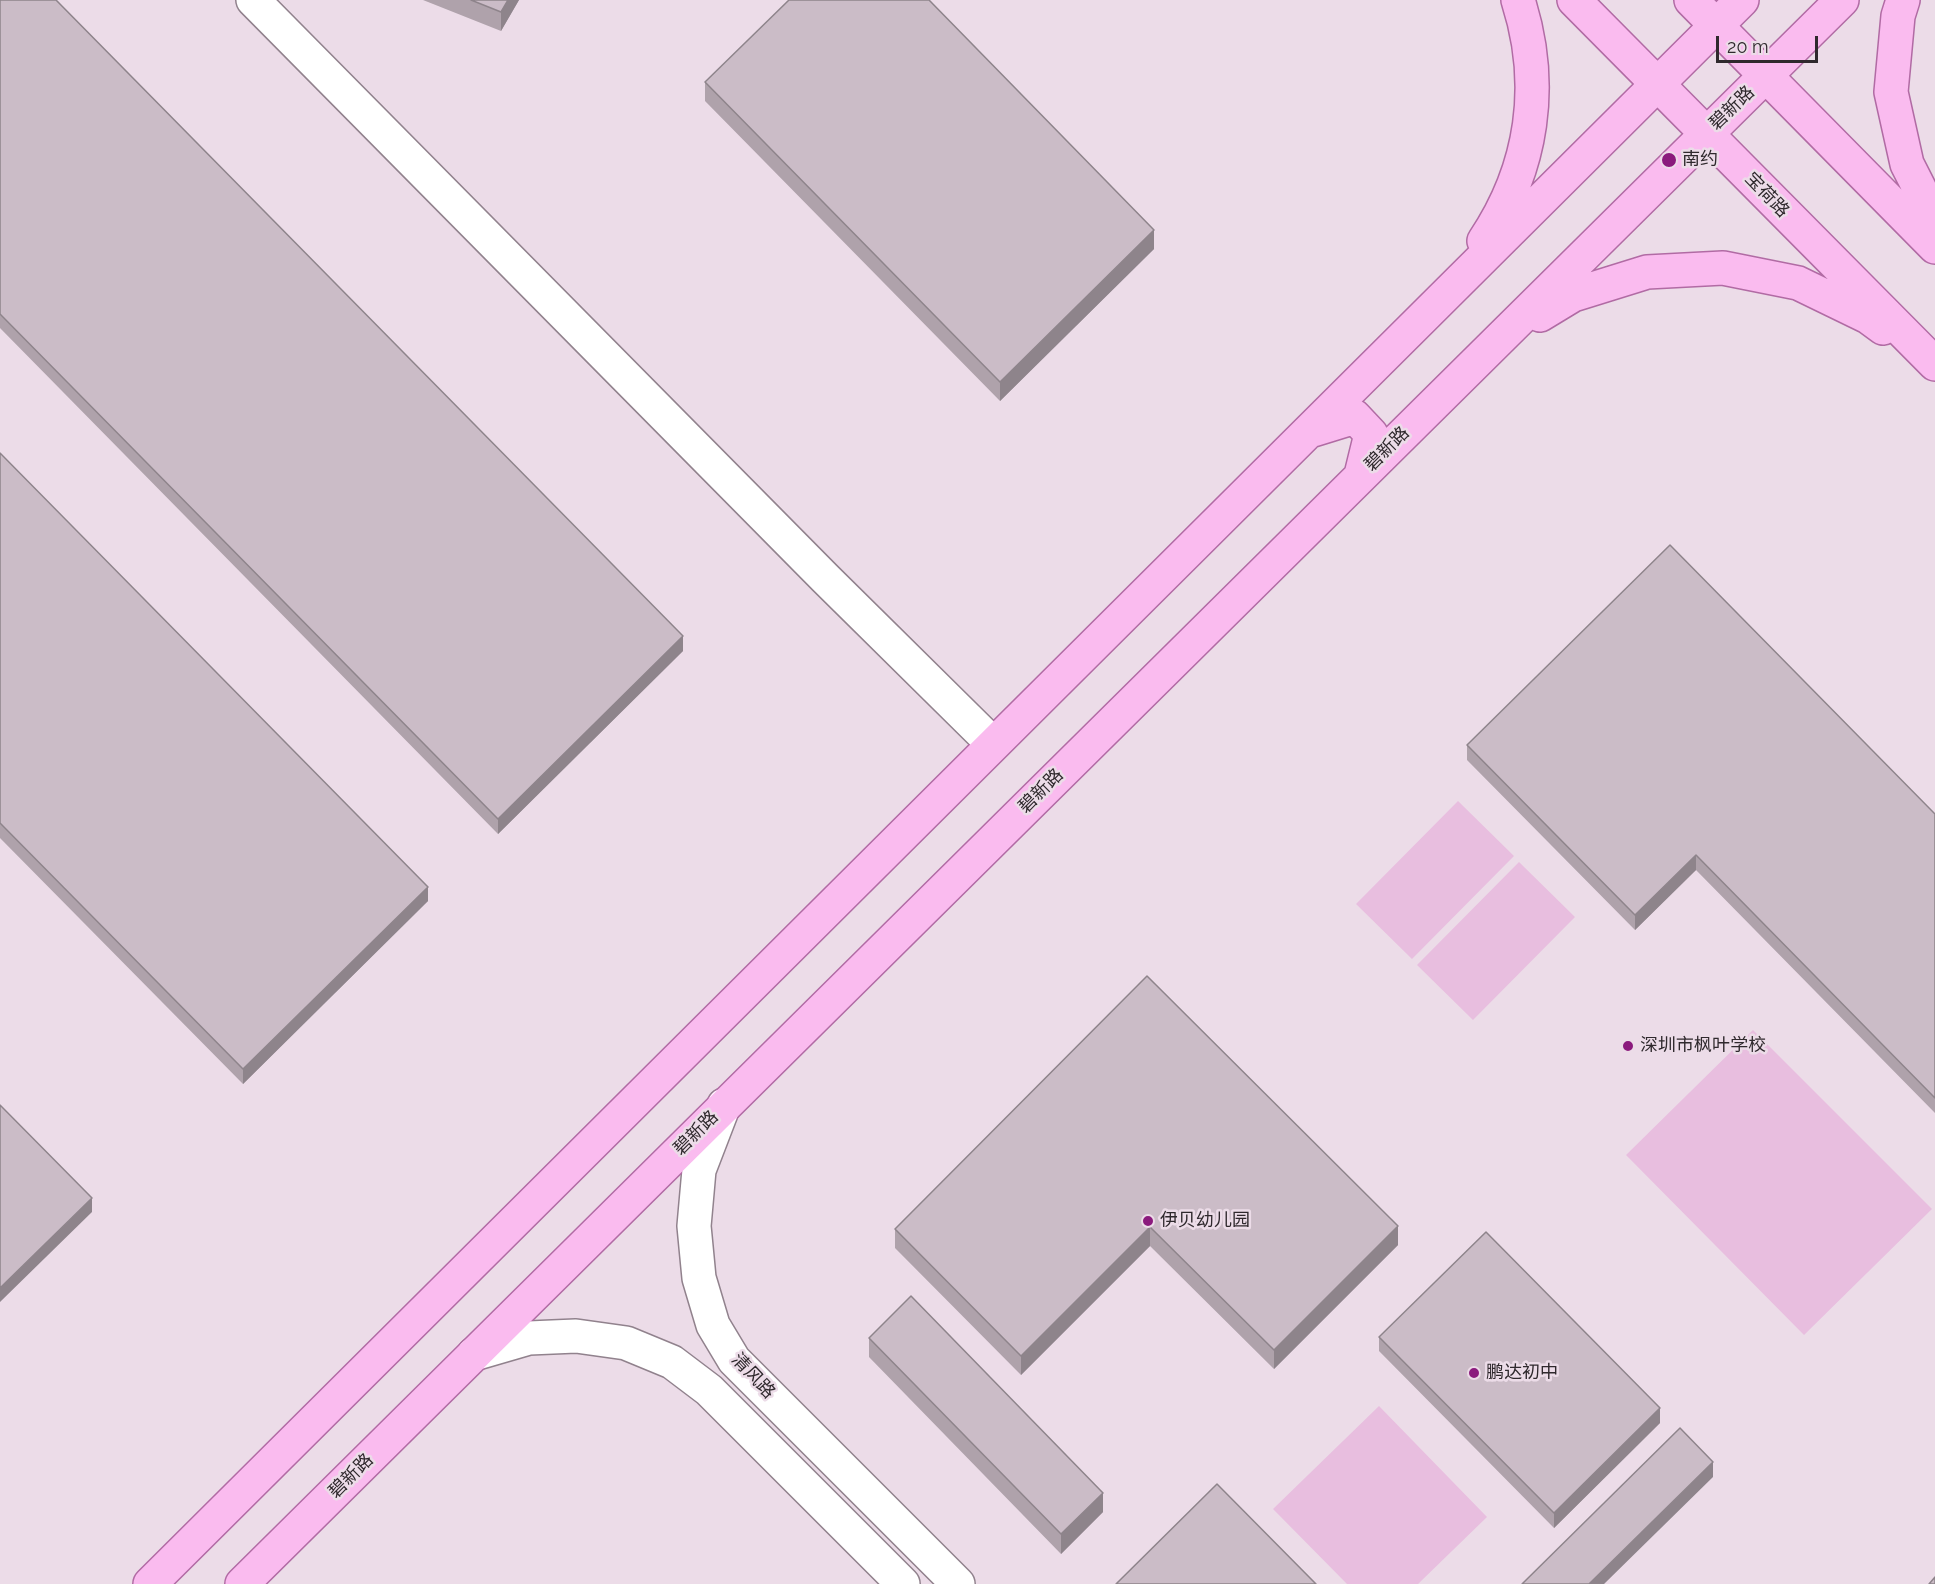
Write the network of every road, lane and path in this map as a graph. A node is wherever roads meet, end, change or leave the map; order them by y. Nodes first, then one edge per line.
1 (253, 0) edge
2 (1518, 0) edge
3 (1574, 0) edge
4 (1691, 0) edge
5 (1742, 0) edge
6 (1842, 0) edge
7 (1903, 0) edge
8 (1716, 25) junction
9 (1766, 75) junction
10 (1658, 84) junction
11 (1706, 134) junction
12 (1935, 219) edge
13 (1935, 247) edge
14 (1451, 289) junction
15 (1497, 340) junction
16 (1935, 364) edge
17 (1307, 432) junction
18 (1361, 475) junction
19 (993, 744) junction
20 (724, 1105) junction
21 (474, 1354) junction
22 (150, 1584) edge
23 (242, 1584) edge
24 (903, 1584) edge
25 (958, 1584) edge

1 - 19 street
2 - 14 main road
3 - 10 main road, 宝荷路
4 - 8 main road
5 - 8 main road
6 - 9 main road, 碧新路
7 - 12 main road
8 - 9 main road
8 - 10 main road
9 - 11 main road, 碧新路
9 - 13 main road
10 - 11 main road, 宝荷路
10 - 14 main road
11 - 15 main road, 碧新路
11 - 16 main road, 宝荷路
14 - 17 main road
15 - 16 main road
15 - 18 main road, 碧新路
17 - 18 main road
17 - 19 main road
18 - 20 main road, 碧新路
19 - 22 main road
20 - 21 main road, 碧新路
20 - 25 street, 清风路
21 - 23 main road, 碧新路
21 - 24 street

